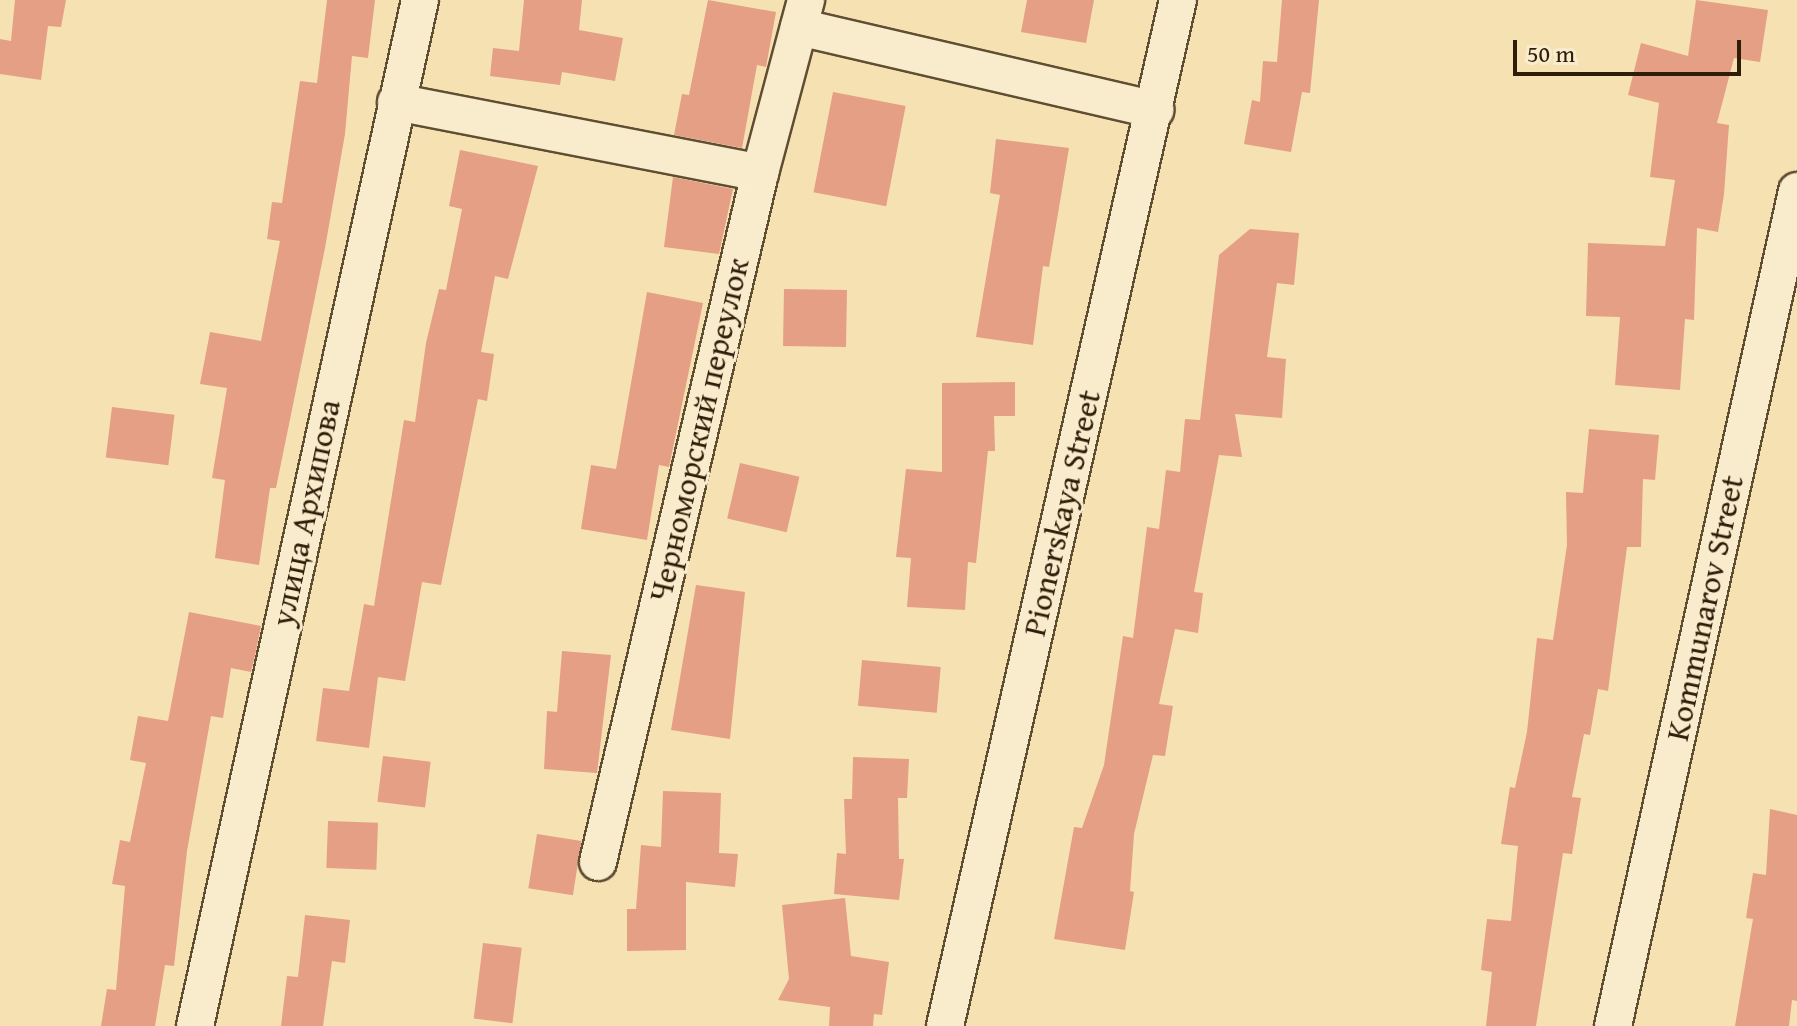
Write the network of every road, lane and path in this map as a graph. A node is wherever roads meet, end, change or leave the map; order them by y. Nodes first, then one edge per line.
1 (420, 0) edge
2 (1178, 0) edge
3 (802, 14) edge
4 (396, 102) junction
5 (1155, 110) junction
6 (760, 173) junction
7 (1797, 191) edge
8 (598, 862) dead end
9 (195, 1026) edge
10 (945, 1026) edge
11 (1613, 1026) edge

1 - 4 street, улица Архипова
2 - 5 street, Pionerskaya Street
3 - 5 street
3 - 6 street, Черноморский переулок
4 - 6 street
4 - 9 street, улица Архипова
5 - 10 street, Pionerskaya Street
6 - 8 street, Черноморский переулок
7 - 11 street, Kommunarov Street

